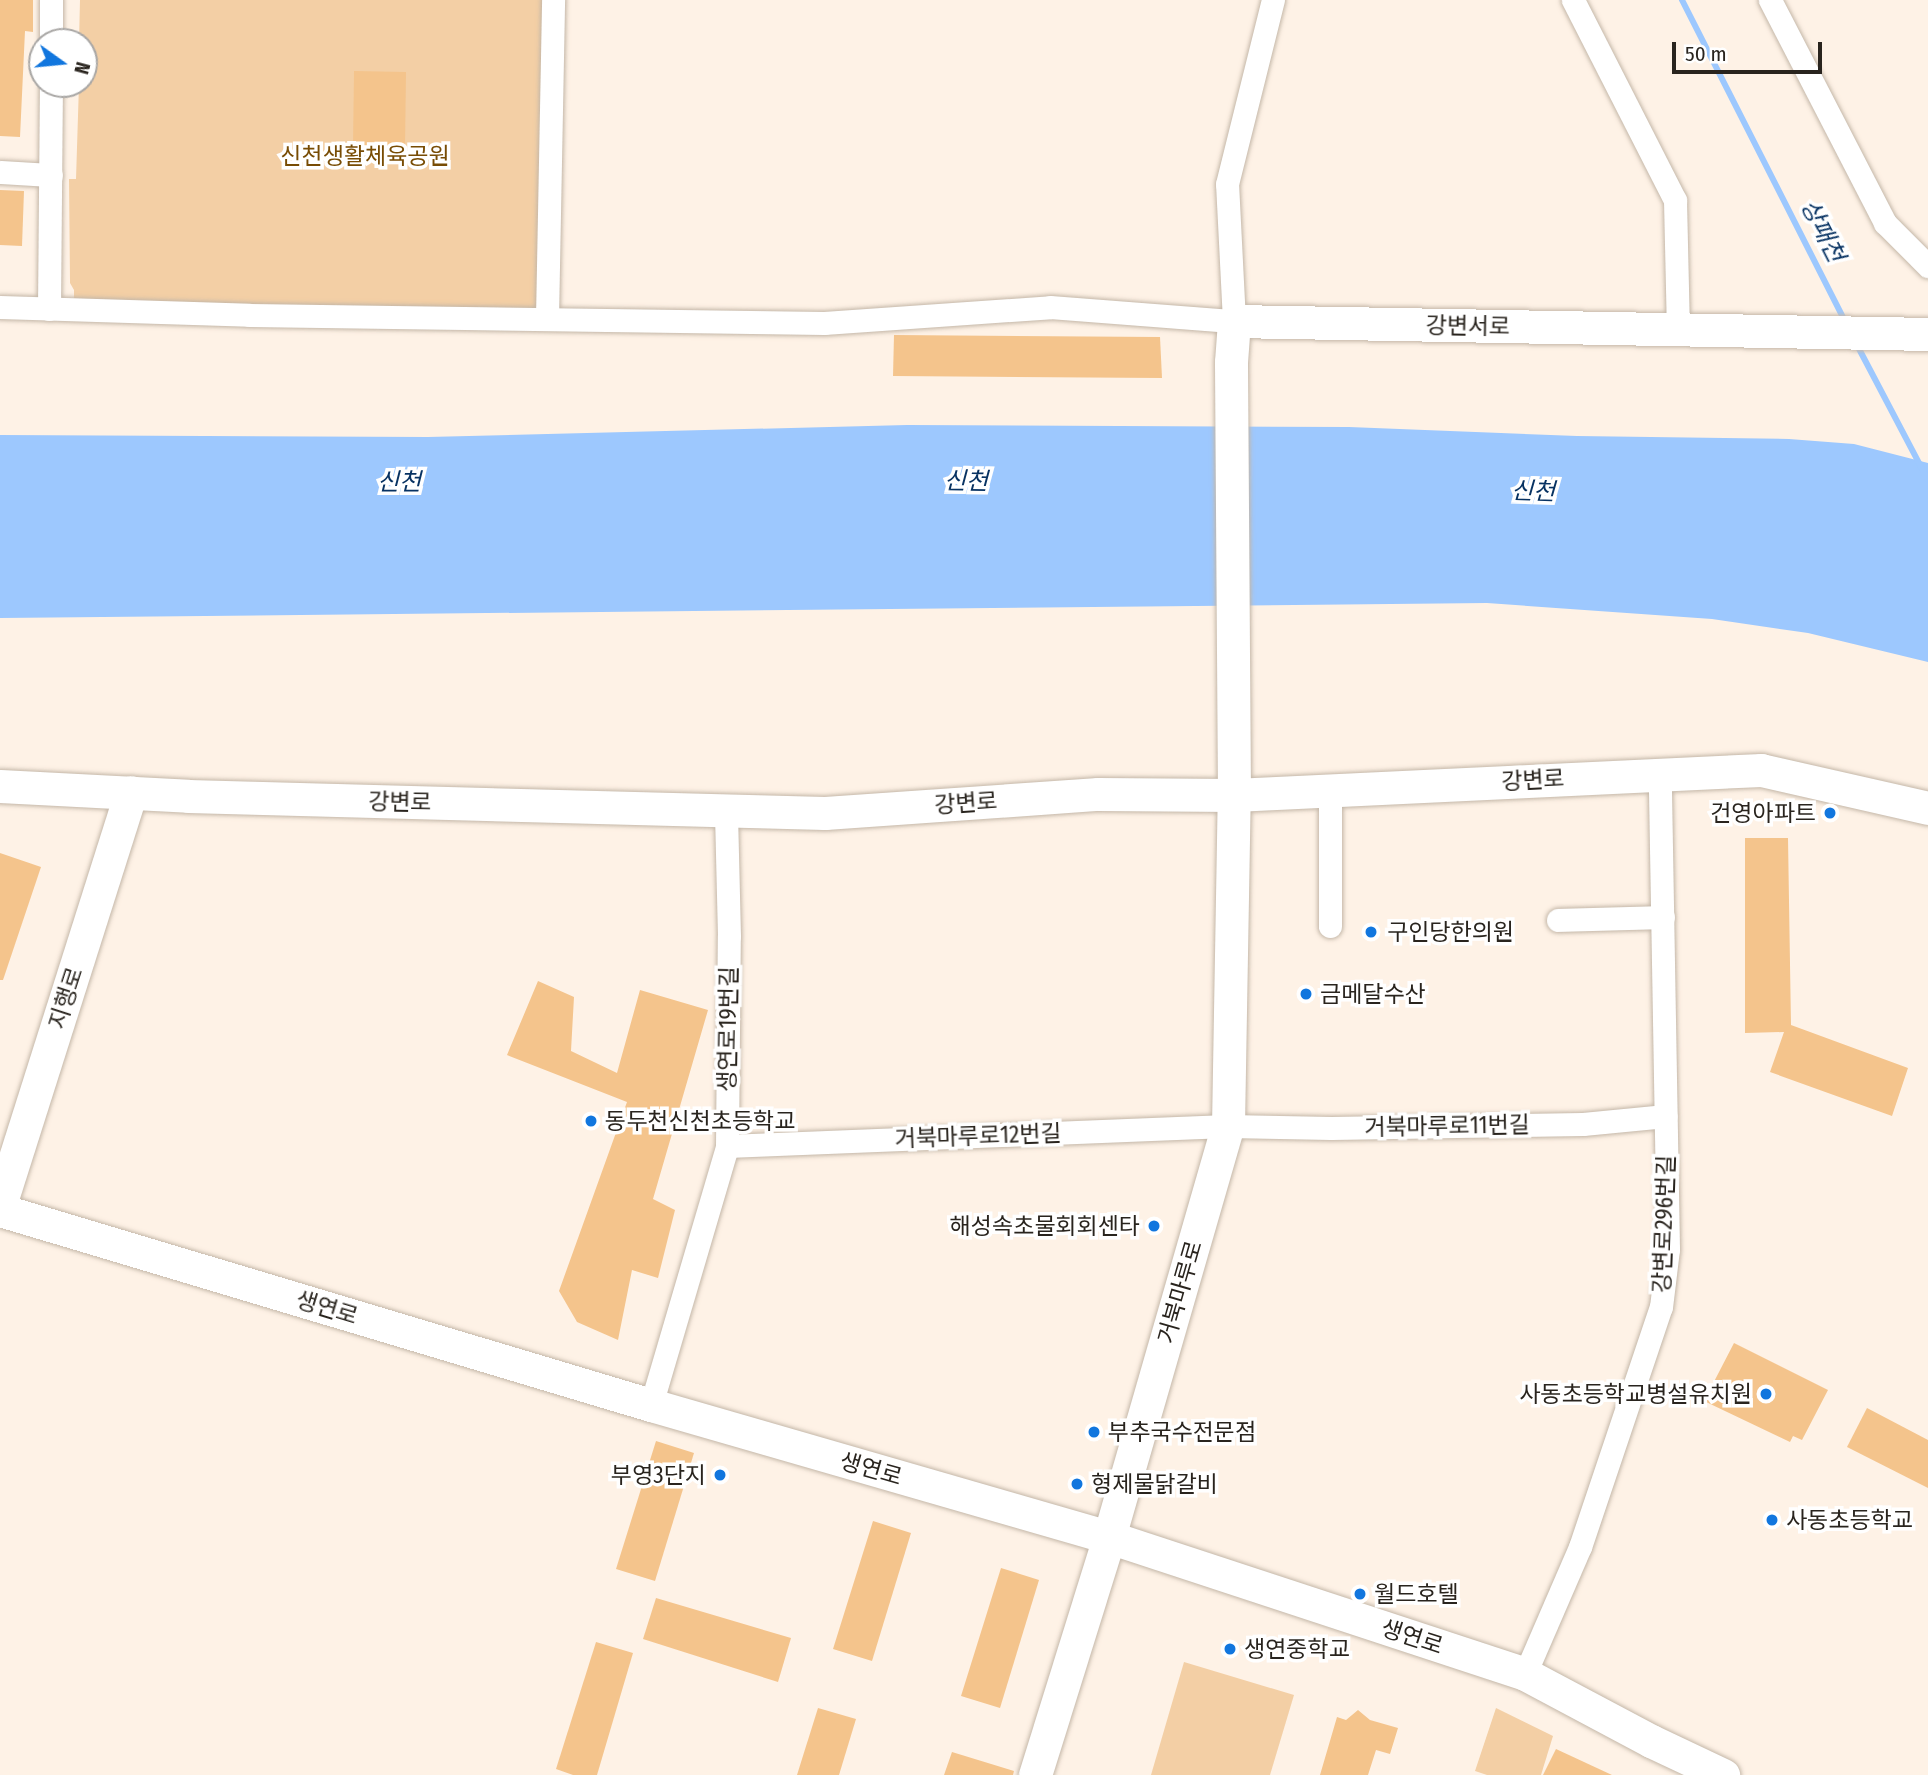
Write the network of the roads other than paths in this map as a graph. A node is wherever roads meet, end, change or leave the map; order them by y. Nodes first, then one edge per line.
1 (51, 0) edge
2 (553, 0) edge
3 (1273, 0) edge
4 (1573, 0) edge
5 (1770, 0) edge
6 (51, 28) edge
7 (51, 98) edge
8 (0, 172) edge
9 (51, 175) junction
10 (1928, 266) edge
11 (0, 307) edge
12 (49, 309) junction
13 (547, 318) junction
14 (1234, 321) junction
15 (1690, 331) junction
16 (1928, 334) edge
17 (1660, 774) junction
18 (0, 786) edge
19 (1330, 790) junction
20 (131, 792) junction
21 (1234, 794) junction
22 (1928, 808) edge
23 (726, 810) junction
24 (1663, 917) junction
25 (1558, 920) dead end
26 (1330, 926) dead end
27 (1666, 1116) junction
28 (1228, 1126) junction
29 (727, 1146) junction
30 (0, 1207) edge
31 (651, 1405) junction
32 (1109, 1537) junction
33 (1525, 1674) junction
34 (1035, 1775) edge
35 (1723, 1775) edge

1 - 6 street
2 - 13 street
3 - 14 street
4 - 15 street
5 - 10 street
7 - 9 street
8 - 9 street
9 - 12 street
11 - 12 street
12 - 13 street
13 - 14 street
14 - 15 street, 강변서로
14 - 21 street, 거북마루로
15 - 16 street, 강변서로
17 - 19 street, 강변로
17 - 22 street, 강변로
17 - 24 street, 강변로296번길
18 - 20 street, 강변로
19 - 21 street, 강변로
19 - 26 street
20 - 23 street, 강변로
20 - 30 street, 지행로
21 - 23 street, 강변로
21 - 28 street, 거북마루로
23 - 29 street, 생연로19번길
24 - 25 street
24 - 27 street, 강변로296번길
27 - 28 street, 거북마루로11번길
27 - 33 street, 강변로296번길
28 - 29 street, 거북마루로12번길
28 - 32 street, 거북마루로
29 - 31 street, 생연로19번길
30 - 31 street, 생연로
31 - 32 street, 생연로
32 - 33 street, 생연로
32 - 34 street, 거북마루로
33 - 35 street, 생연로

